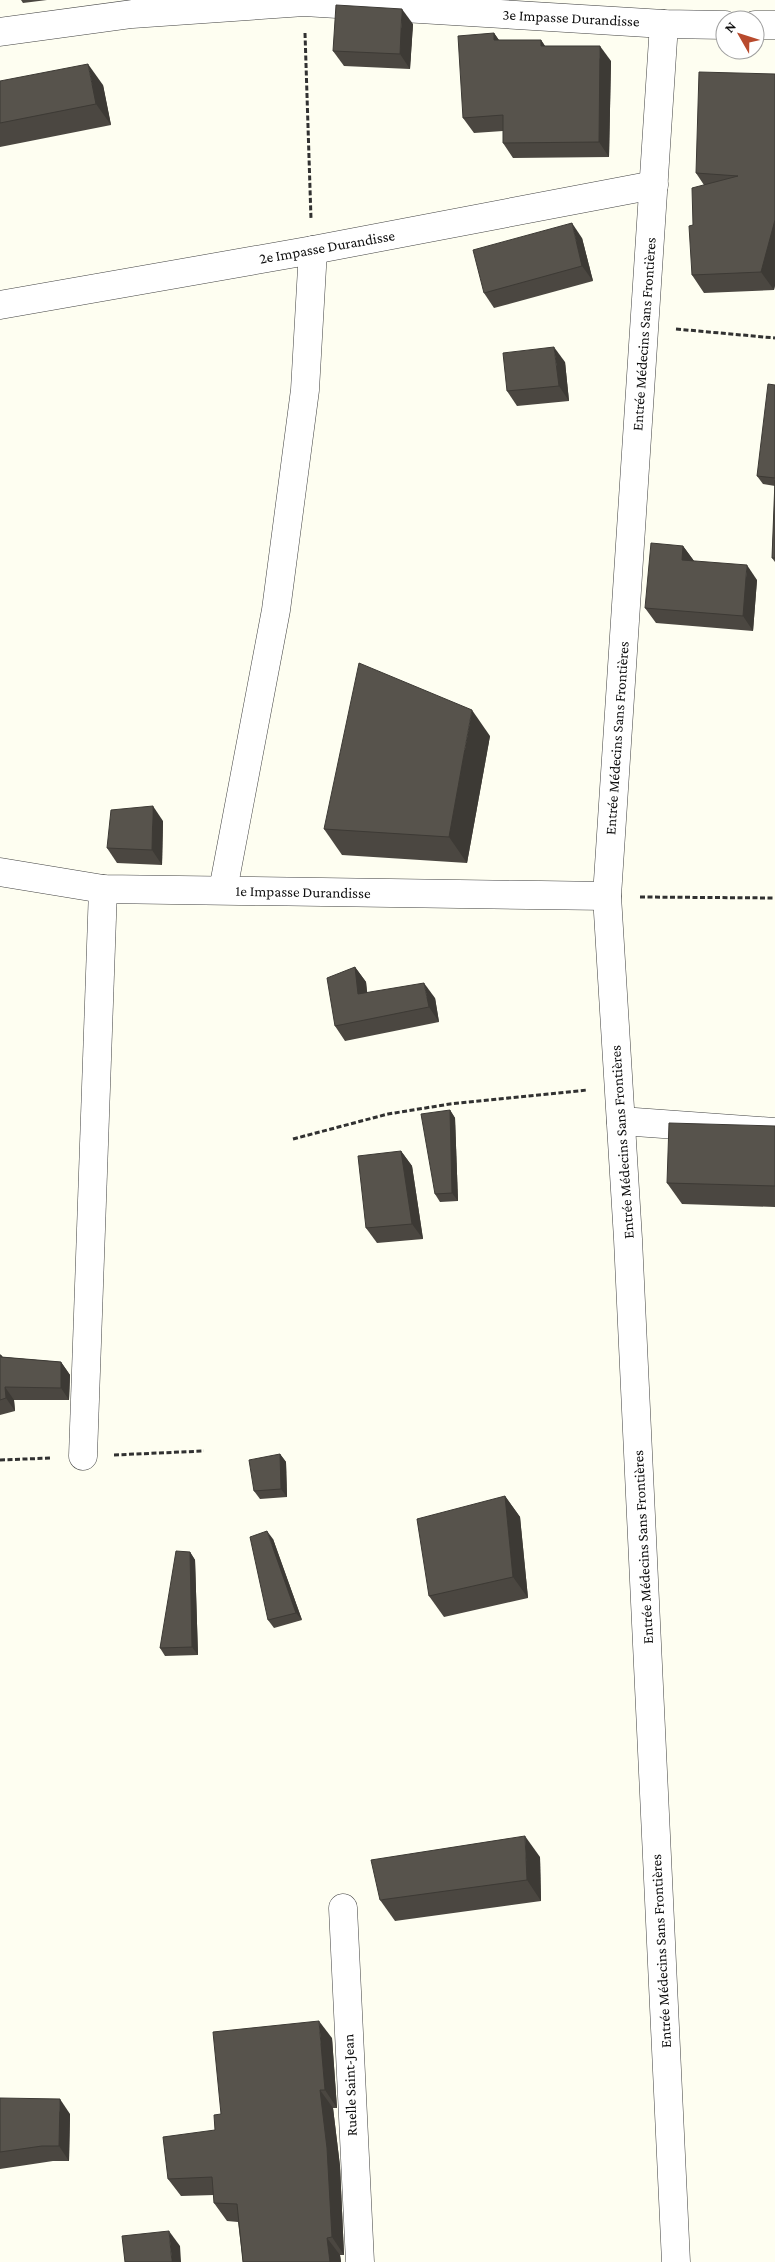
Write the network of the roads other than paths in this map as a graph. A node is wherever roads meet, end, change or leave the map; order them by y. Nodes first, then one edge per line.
1 (664, 24) junction
2 (715, 25) edge
3 (0, 32) edge
4 (654, 185) junction
5 (312, 250) junction
6 (0, 305) edge
7 (0, 872) edge
8 (103, 889) junction
9 (223, 890) junction
10 (607, 896) junction
11 (621, 1121) junction
12 (775, 1132) edge
13 (83, 1456) dead end
14 (343, 1908) dead end
15 (360, 2262) edge
16 (676, 2262) edge

1 - 2 street, 3e Impasse Durandisse
1 - 3 street, 3e Impasse Durandisse
1 - 4 street, Entrée Médecins Sans Frontières
4 - 5 street, 2e Impasse Durandisse
4 - 10 street, Entrée Médecins Sans Frontières
5 - 6 street, 2e Impasse Durandisse
5 - 9 street
7 - 8 street, 1e Impasse Durandisse
8 - 9 street, 1e Impasse Durandisse
8 - 13 street
9 - 10 street, 1e Impasse Durandisse
10 - 11 street, Entrée Médecins Sans Frontières
11 - 12 street
11 - 16 street, Entrée Médecins Sans Frontières
14 - 15 street, Ruelle Saint-Jean

